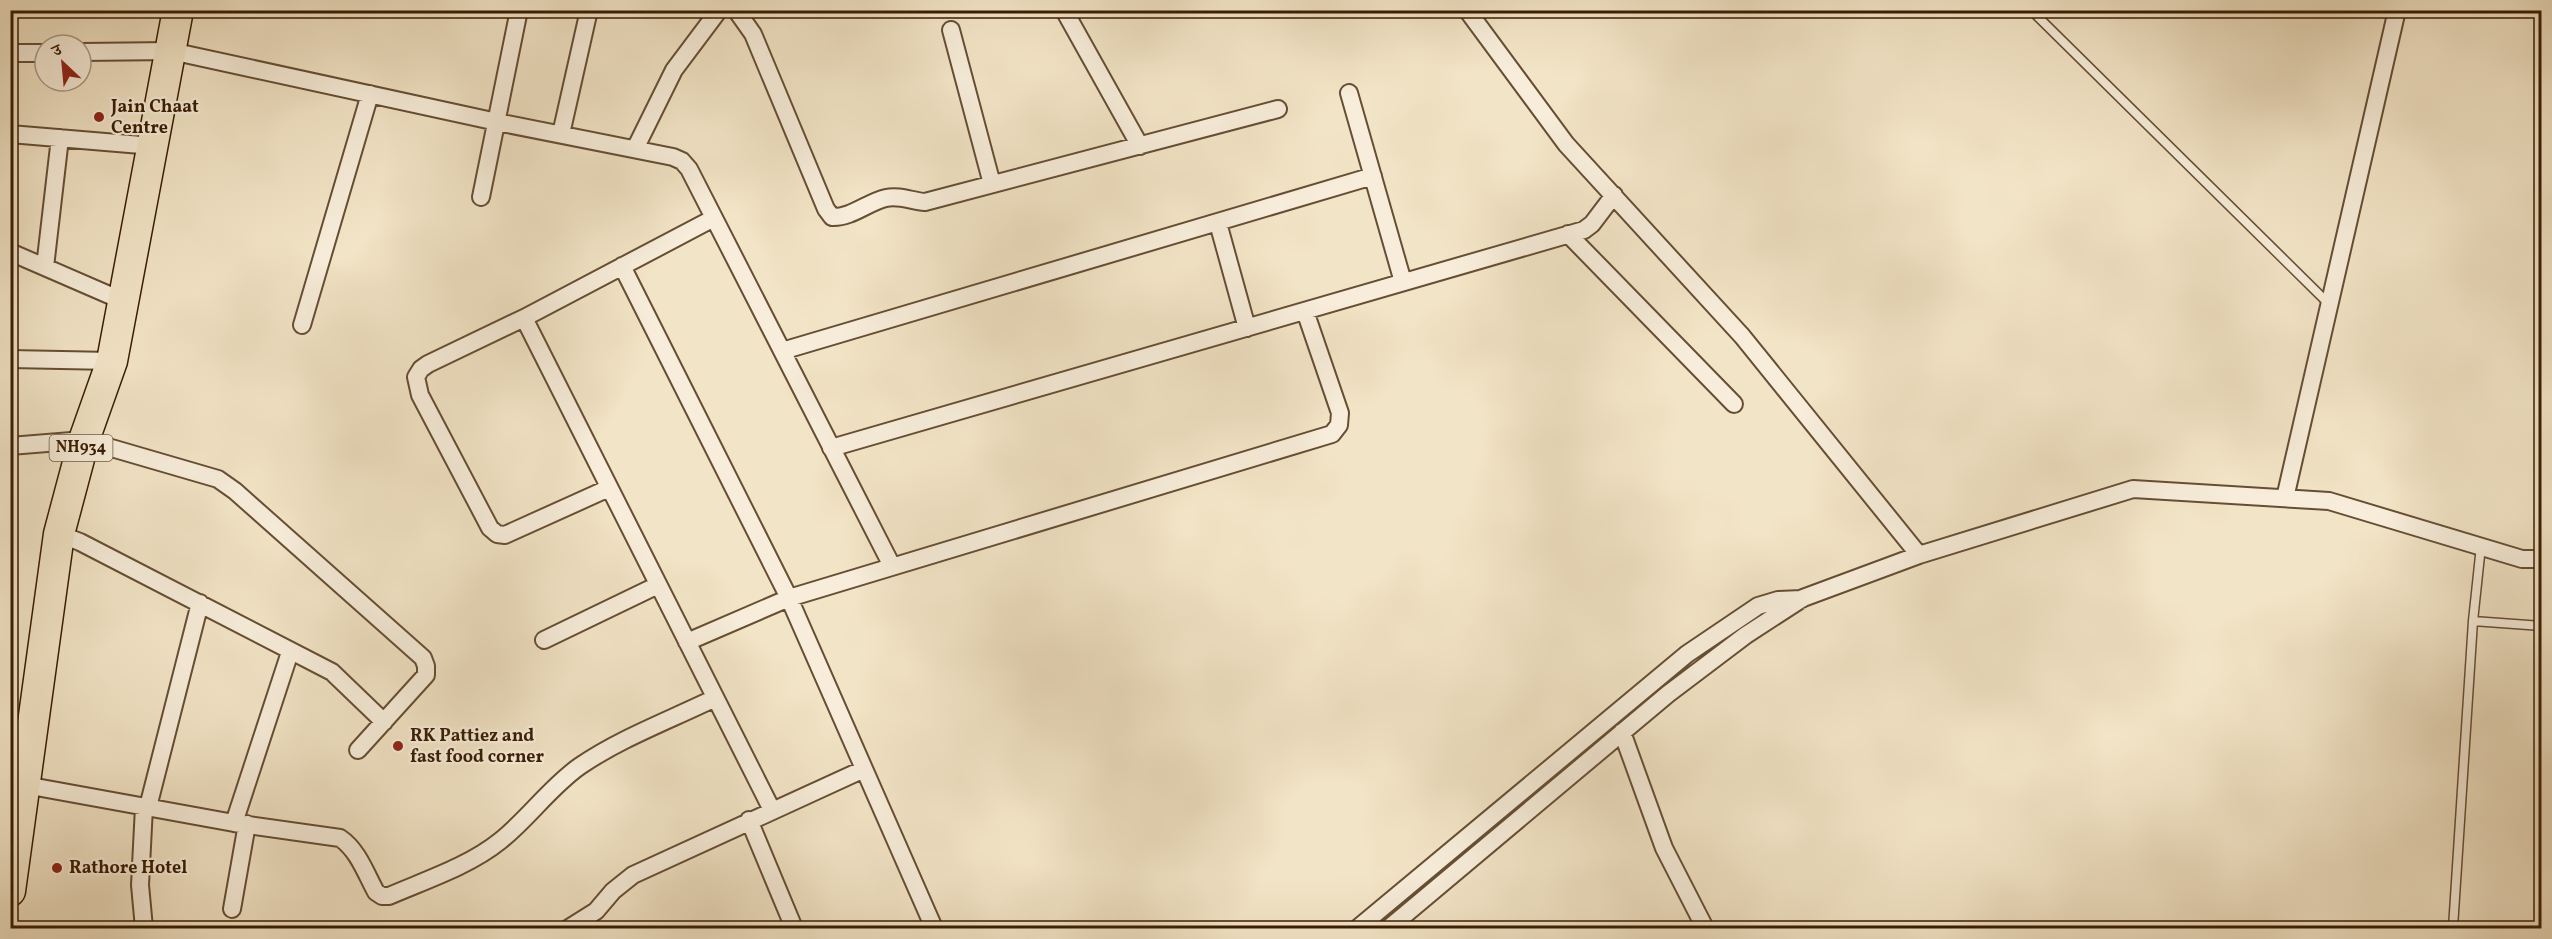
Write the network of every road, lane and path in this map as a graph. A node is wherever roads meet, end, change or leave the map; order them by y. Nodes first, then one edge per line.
1 (178, 10) edge
2 (519, 10) edge
3 (589, 10) edge
4 (719, 10) edge
5 (736, 10) edge
6 (1467, 10) edge
7 (2031, 10) edge
8 (2397, 10) edge
9 (1064, 11) edge
10 (951, 30) dead end
11 (171, 51) junction
12 (93, 52) edge
13 (10, 53) edge
14 (33, 53) edge
15 (1349, 93) dead end
16 (370, 94) junction
17 (1278, 110) dead end
18 (497, 122) junction
19 (10, 134) edge
20 (561, 134) junction
21 (60, 138) junction
22 (153, 146) junction
23 (1140, 146) junction
24 (634, 149) junction
25 (1373, 176) junction
26 (992, 184) junction
27 (1614, 195) junction
28 (481, 197) dead end
29 (714, 218) junction
30 (1218, 223) junction
31 (1568, 234) junction
32 (10, 252) edge
33 (622, 266) junction
34 (45, 267) junction
35 (1403, 282) junction
36 (123, 301) junction
37 (2329, 305) junction
38 (1305, 311) junction
39 (524, 318) junction
40 (302, 326) dead end
41 (1247, 328) junction
42 (782, 351) junction
43 (10, 358) edge
44 (112, 361) junction
45 (1734, 404) dead end
46 (84, 440) junction
47 (10, 446) edge
48 (831, 448) junction
49 (609, 488) junction
50 (2285, 498) junction
51 (59, 534) junction
52 (2481, 546) junction
53 (1918, 555) junction
54 (2541, 559) edge
55 (891, 566) junction
56 (658, 585) junction
57 (789, 598) junction
58 (1803, 598) junction
59 (200, 603) junction
60 (2473, 621) junction
61 (2541, 626) edge
62 (544, 640) dead end
63 (687, 642) junction
64 (290, 652) junction
65 (715, 698) junction
66 (384, 722) junction
67 (1622, 732) junction
68 (358, 750) dead end
69 (862, 770) junction
70 (25, 785) junction
71 (146, 807) junction
72 (771, 810) junction
73 (750, 820) junction
74 (241, 824) junction
75 (11, 888) edge
76 (232, 909) dead end
77 (789, 926) edge
78 (144, 928) edge
79 (568, 928) edge
80 (934, 928) edge
81 (1358, 928) edge
82 (1389, 928) edge
83 (1705, 928) edge
84 (2454, 928) edge

1 - 11 highway, NH934
2 - 18 street
3 - 20 street
4 - 24 street
5 - 26 street
6 - 27 street
7 - 37 lane
8 - 37 street
9 - 23 street
10 - 26 street
11 - 12 street
11 - 16 street
11 - 22 highway, NH934
13 - 14 street
15 - 25 street
16 - 18 street
16 - 40 street
17 - 23 street
18 - 20 street
18 - 28 street
19 - 21 street
20 - 24 street
21 - 22 street
21 - 34 street
22 - 36 highway, NH934
23 - 26 street
24 - 29 street
25 - 30 street
25 - 35 street
27 - 31 street
27 - 53 street
29 - 33 street
29 - 42 street
30 - 41 street
30 - 42 street
31 - 35 street
31 - 45 street
32 - 34 street
33 - 39 street
33 - 57 street
34 - 36 street
35 - 38 street
36 - 44 highway, NH934
37 - 50 street
38 - 41 street
38 - 55 street
39 - 49 street
39 - 49 street
41 - 48 street
42 - 48 street
43 - 44 street
44 - 46 highway, NH934
46 - 47 street
46 - 51 highway, NH934
46 - 66 street
48 - 55 street
49 - 56 street
50 - 52 street
50 - 53 street
51 - 59 street
51 - 70 highway, NH934
52 - 54 street
52 - 60 lane
53 - 58 street
55 - 57 street
56 - 62 street
56 - 63 street
57 - 63 street
57 - 69 street
58 - 67 street
58 - 81 street
59 - 64 street
59 - 71 street
60 - 61 lane
60 - 84 lane
63 - 65 street
64 - 66 street
64 - 74 street
65 - 72 street
65 - 74 street
66 - 68 street
67 - 82 street
67 - 83 street
69 - 72 street
69 - 80 street
70 - 71 street
70 - 75 highway, NH934
71 - 74 street
71 - 78 street
72 - 73 street
73 - 77 street
73 - 79 street
74 - 76 street

